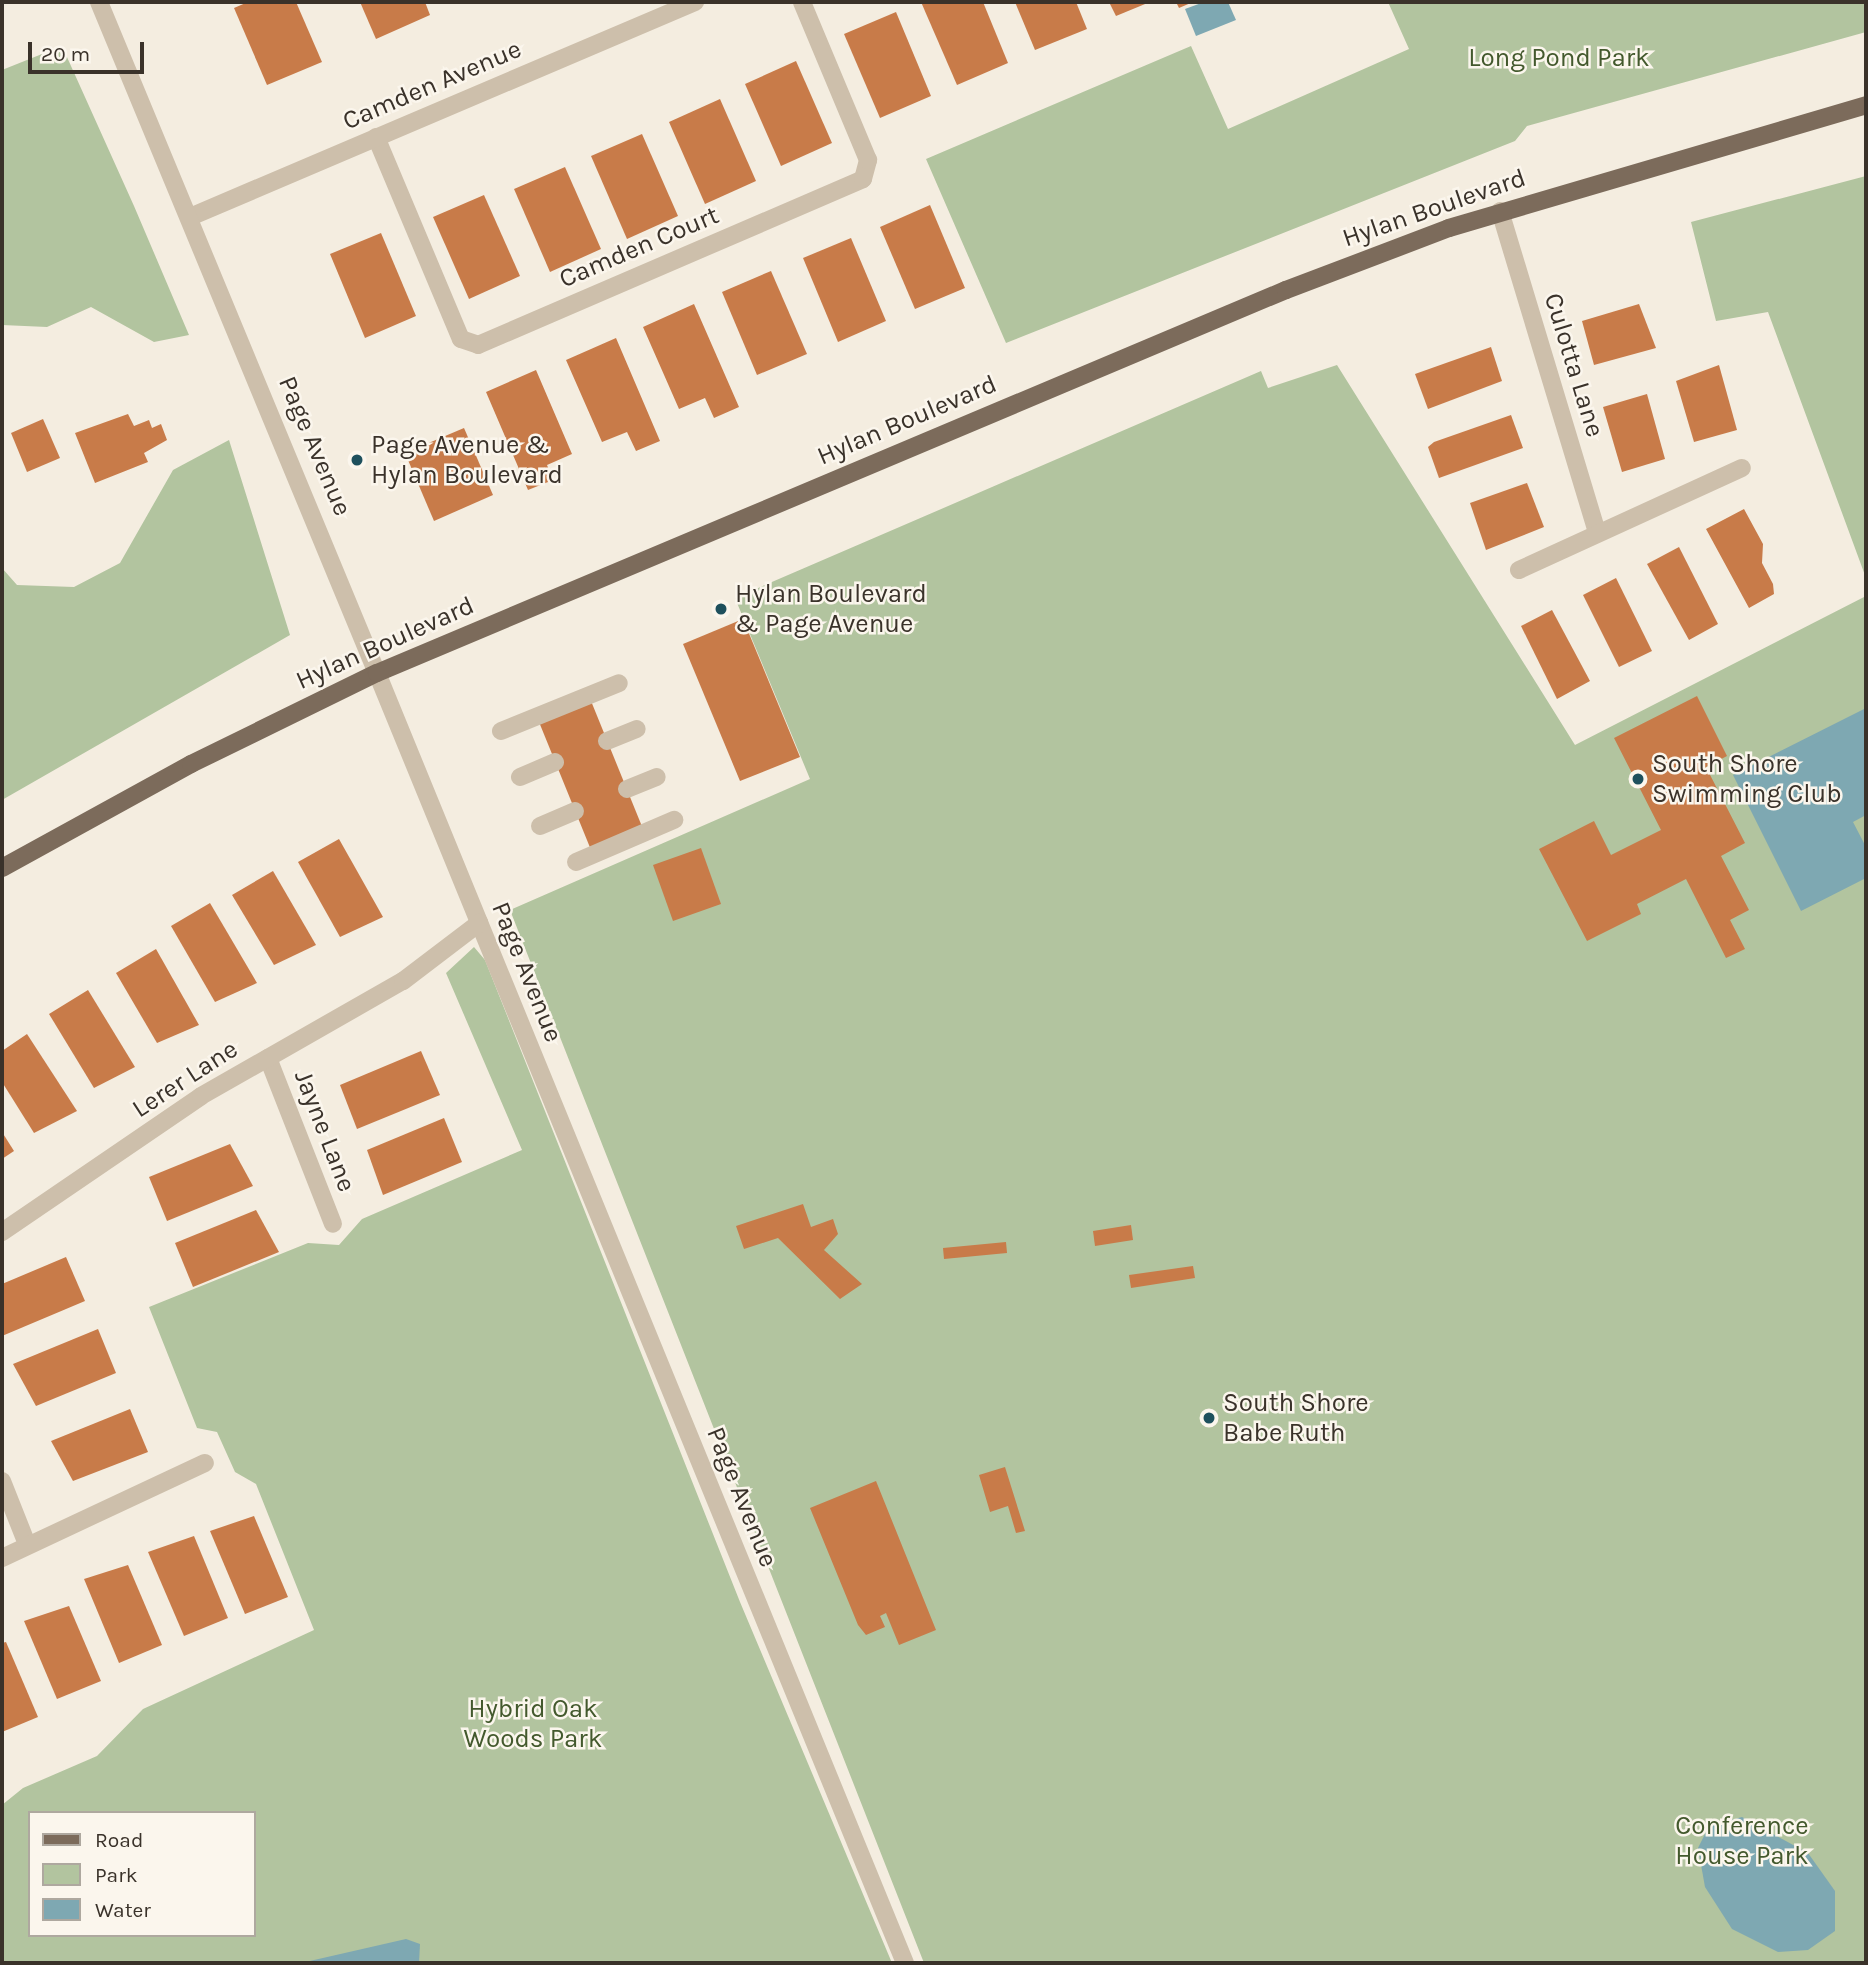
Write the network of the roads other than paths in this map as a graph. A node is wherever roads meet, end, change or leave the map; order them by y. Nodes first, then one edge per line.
1 (99, 2) edge
2 (695, 2) edge
3 (802, 2) edge
4 (1866, 105) edge
5 (376, 137) junction
6 (1500, 211) junction
7 (190, 217) junction
8 (1742, 468) dead end
9 (1597, 534) junction
10 (1519, 570) dead end
11 (377, 673) junction
12 (619, 683) dead end
13 (637, 729) dead end
14 (501, 731) dead end
15 (607, 741) dead end
16 (555, 762) dead end
17 (520, 777) dead end
18 (657, 777) dead end
19 (627, 789) dead end
20 (575, 811) dead end
21 (674, 820) dead end
22 (540, 826) dead end
23 (576, 862) dead end
24 (2, 868) edge
25 (479, 923) junction
26 (268, 1058) junction
27 (333, 1224) dead end
28 (2, 1232) edge
29 (205, 1463) dead end
30 (2, 1481) edge
31 (27, 1544) junction
32 (2, 1558) edge
33 (905, 1963) edge

1 - 7 street, Page Avenue
2 - 5 street, Camden Avenue
3 - 5 street, Camden Court
4 - 6 main road, Hylan Boulevard
5 - 7 street, Camden Avenue
6 - 9 street, Culotta Lane
6 - 11 main road, Hylan Boulevard
7 - 11 street, Page Avenue
8 - 9 street
9 - 10 street
11 - 24 main road, Hylan Boulevard
11 - 25 street, Page Avenue
12 - 14 street
13 - 15 street
16 - 17 street
18 - 19 street
20 - 22 street
21 - 23 street
25 - 26 street, Lerer Lane
25 - 33 street, Page Avenue
26 - 27 street, Jayne Lane
26 - 28 street, Lerer Lane
29 - 31 street
30 - 31 street
31 - 32 street

